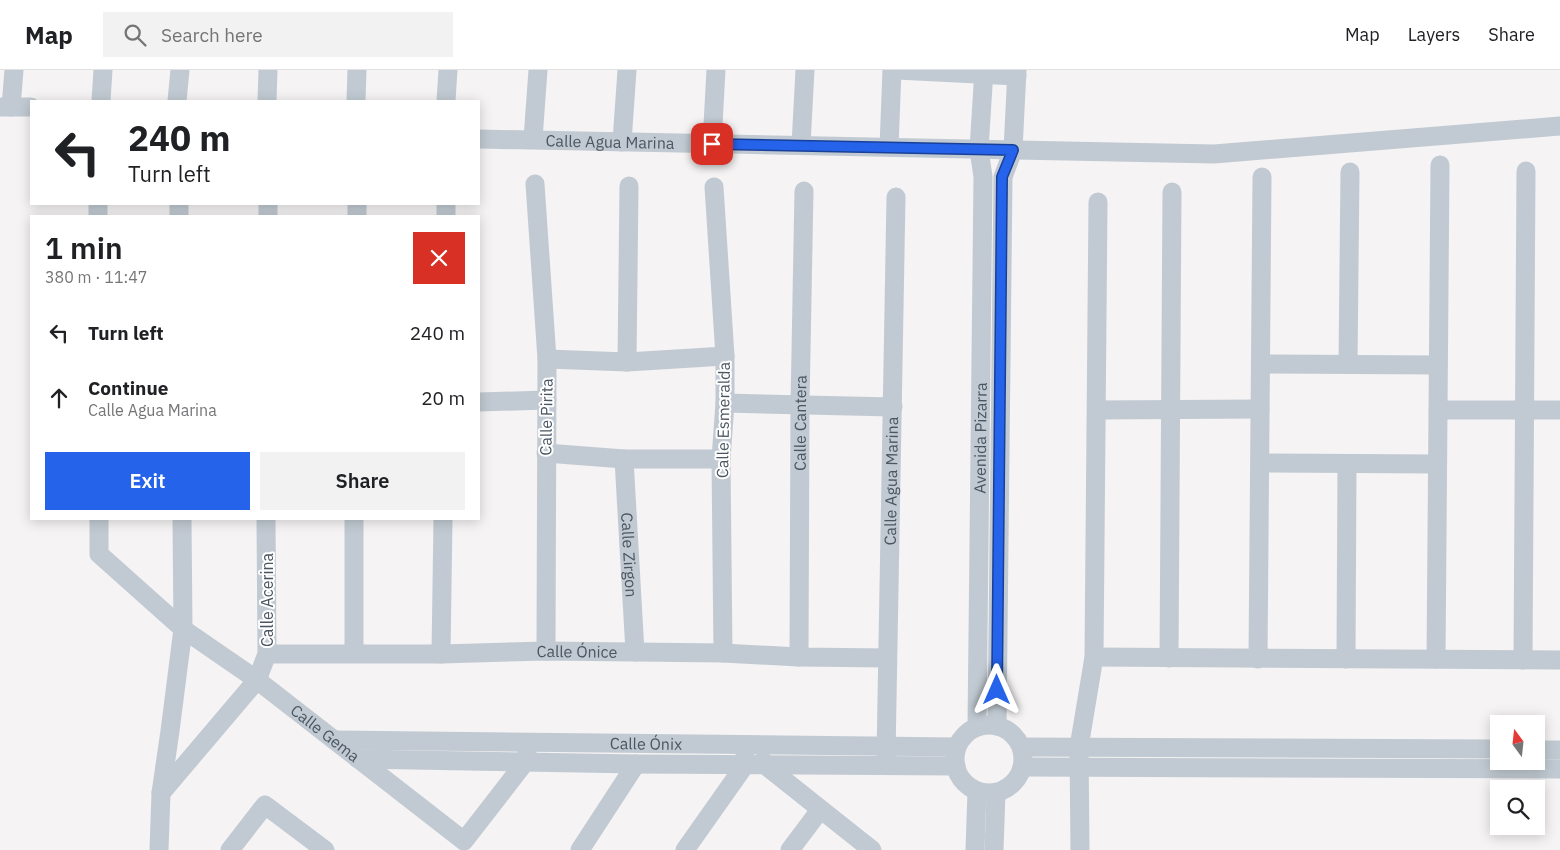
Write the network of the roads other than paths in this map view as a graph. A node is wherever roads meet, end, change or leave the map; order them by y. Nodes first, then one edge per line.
1 (14, 70) edge
2 (103, 70) edge
3 (180, 70) edge
4 (268, 70) edge
5 (357, 70) edge
6 (448, 70) edge
7 (538, 70) edge
8 (627, 70) edge
9 (716, 70) edge
10 (805, 70) edge
11 (892, 70) edge
12 (897, 70) edge
13 (984, 72) edge
14 (1017, 73) edge
15 (101, 100) edge
16 (177, 100) edge
17 (267, 100) edge
18 (356, 100) edge
19 (446, 100) edge
20 (5, 107) edge
21 (30, 107) edge
22 (1560, 126) edge
23 (480, 139) edge
24 (533, 140) junction
25 (622, 142) junction
26 (712, 144) junction
27 (801, 145) junction
28 (889, 147) junction
29 (979, 149) junction
30 (1013, 150) junction
31 (1440, 165) dead end
32 (1526, 171) dead end
33 (1350, 172) dead end
34 (983, 177) junction
35 (1002, 177) junction
36 (1262, 177) dead end
37 (535, 184) dead end
38 (629, 186) dead end
39 (714, 187) dead end
40 (804, 191) dead end
41 (1172, 192) dead end
42 (896, 197) dead end
43 (1098, 202) dead end
44 (725, 356) junction
45 (547, 359) junction
46 (628, 362) junction
47 (1261, 364) junction
48 (1348, 364) junction
49 (1438, 364) junction
50 (980, 373) junction
51 (1000, 373) junction
52 (547, 400) junction
53 (480, 402) edge
54 (724, 403) junction
55 (800, 405) junction
56 (893, 407) junction
57 (1170, 408) junction
58 (1260, 409) junction
59 (1096, 410) junction
60 (1438, 410) junction
61 (1525, 410) junction
62 (1560, 410) edge
63 (546, 453) junction
64 (624, 459) junction
65 (721, 459) junction
66 (1260, 463) junction
67 (1348, 464) junction
68 (1437, 464) junction
69 (99, 520) edge
70 (182, 520) edge
71 (266, 520) edge
72 (354, 520) edge
73 (443, 520) edge
74 (979, 544) junction
75 (998, 544) junction
76 (183, 629) junction
77 (546, 651) junction
78 (635, 652) junction
79 (354, 653) junction
80 (723, 653) junction
81 (267, 654) junction
82 (441, 654) junction
83 (799, 657) junction
84 (1094, 657) junction
85 (887, 658) junction
86 (1168, 658) junction
87 (1258, 659) junction
88 (1346, 659) junction
89 (1436, 660) junction
90 (1522, 660) junction
91 (1560, 660) edge
92 (257, 680) junction
93 (997, 726) junction
94 (977, 728) junction
95 (170, 731) junction
96 (334, 740) junction
97 (751, 745) junction
98 (886, 745) junction
99 (958, 747) junction
100 (1021, 747) junction
101 (1079, 747) junction
102 (1490, 749) edge
103 (1545, 750) edge
104 (1560, 750) edge
105 (527, 752) junction
106 (196, 753) junction
107 (1288, 758) junction
108 (358, 760) junction
109 (636, 764) junction
110 (745, 764) junction
111 (765, 766) junction
112 (886, 766) junction
113 (956, 766) junction
114 (1079, 766) junction
115 (1022, 767) junction
116 (1490, 768) edge
117 (1545, 769) edge
118 (1560, 769) edge
119 (977, 791) junction
120 (996, 792) junction
121 (161, 793) junction
122 (820, 810) junction
123 (159, 850) edge
124 (230, 850) edge
125 (325, 850) edge
126 (580, 850) edge
127 (685, 850) edge
128 (790, 850) edge
129 (872, 850) edge
130 (975, 850) edge
131 (994, 850) edge
132 (1080, 850) edge

1 - 20 street
2 - 15 street
3 - 16 street
4 - 17 street
5 - 18 street
6 - 19 street
7 - 24 street
8 - 25 street
9 - 26 street
10 - 27 street
11 - 28 street
12 - 13 street
13 - 14 street
13 - 29 street, Avenida Pizarra
14 - 30 street, Avenida Pizarra
20 - 21 street
22 - 30 street, Calle Agua Marina
23 - 24 street, Calle Agua Marina
24 - 25 street, Calle Agua Marina
25 - 26 street, Calle Agua Marina
26 - 27 street, Calle Agua Marina
27 - 28 street, Calle Agua Marina
28 - 29 street, Calle Agua Marina
29 - 30 street, Calle Agua Marina
29 - 34 street, Avenida Pizarra
30 - 35 street, Avenida Pizarra
31 - 49 street
32 - 61 street
33 - 48 street
34 - 35 street
34 - 50 street, Avenida Pizarra
35 - 51 street, Avenida Pizarra
36 - 47 street
37 - 45 street, Calle Pirita
38 - 46 street
39 - 44 street, Calle Esmeralda
40 - 55 street, Calle Cantera
41 - 57 street
42 - 56 street, Calle Agua Marina
43 - 59 street
44 - 46 street
44 - 54 street, Calle Esmeralda
45 - 46 street
45 - 52 street, Calle Pirita
47 - 48 street
47 - 58 street
48 - 49 street
49 - 60 street
50 - 51 street
50 - 74 street, Avenida Pizarra
51 - 75 street, Avenida Pizarra
52 - 53 street
52 - 63 street, Calle Pirita
54 - 55 street
54 - 65 street, Calle Esmeralda
55 - 56 street
55 - 83 street, Calle Cantera
56 - 85 street, Calle Agua Marina
57 - 58 street
57 - 59 street
57 - 86 street
58 - 66 street
59 - 84 street
60 - 61 street
60 - 68 street
61 - 62 street
61 - 90 street
63 - 64 street
63 - 77 street, Calle Pirita
64 - 65 street
64 - 78 street, Calle Zirgon
65 - 80 street, Calle Esmeralda
66 - 67 street
66 - 87 street
67 - 68 street
67 - 88 street
68 - 89 street
69 - 76 street, Calle Gema
70 - 76 street
71 - 81 street, Calle Acerina
72 - 79 street
73 - 82 street
74 - 75 street
74 - 94 street, Avenida Pizarra
75 - 93 street, Avenida Pizarra
76 - 92 street, Calle Gema
76 - 95 street
77 - 78 street, Calle Ónice
77 - 82 street, Calle Ónice
78 - 80 street, Calle Ónice
79 - 81 street, Calle Ónice
79 - 82 street, Calle Ónice
80 - 83 street, Calle Ónice
81 - 92 street, Calle Acerina
83 - 85 street, Calle Ónice
84 - 86 street
84 - 101 street
85 - 98 street, Calle Agua Marina
86 - 87 street
87 - 88 street
88 - 89 street
89 - 90 street
90 - 91 street
92 - 96 street, Calle Gema
92 - 106 street, Calle Acerina
93 - 94 street
93 - 100 street
94 - 99 street
95 - 106 street
95 - 121 street
96 - 105 street, Calle Ónix
96 - 108 street, Calle Gema
97 - 98 street, Calle Ónix
97 - 105 street, Calle Ónix
97 - 110 street
97 - 111 street
98 - 99 street, Calle Ónix
98 - 112 street, Calle Agua Marina
99 - 113 street
100 - 101 street
100 - 115 street
101 - 107 street
101 - 114 street
102 - 107 street
103 - 104 street
105 - 108 street, Calle Ónix
105 - 108 street, Calle Gema
105 - 109 street, Calle Ónix
106 - 121 street, Calle Acerina
107 - 114 street
107 - 116 street
109 - 110 street, Calle Ónix
109 - 126 street
110 - 111 street, Calle Ónix
110 - 127 street
111 - 112 street, Calle Ónix
111 - 122 street
112 - 113 street, Calle Ónix
113 - 119 street
114 - 115 street
114 - 132 street
115 - 120 street
117 - 118 street
119 - 120 street
119 - 130 street
120 - 131 street
121 - 123 street
122 - 128 street
122 - 129 street
124 - 125 street

